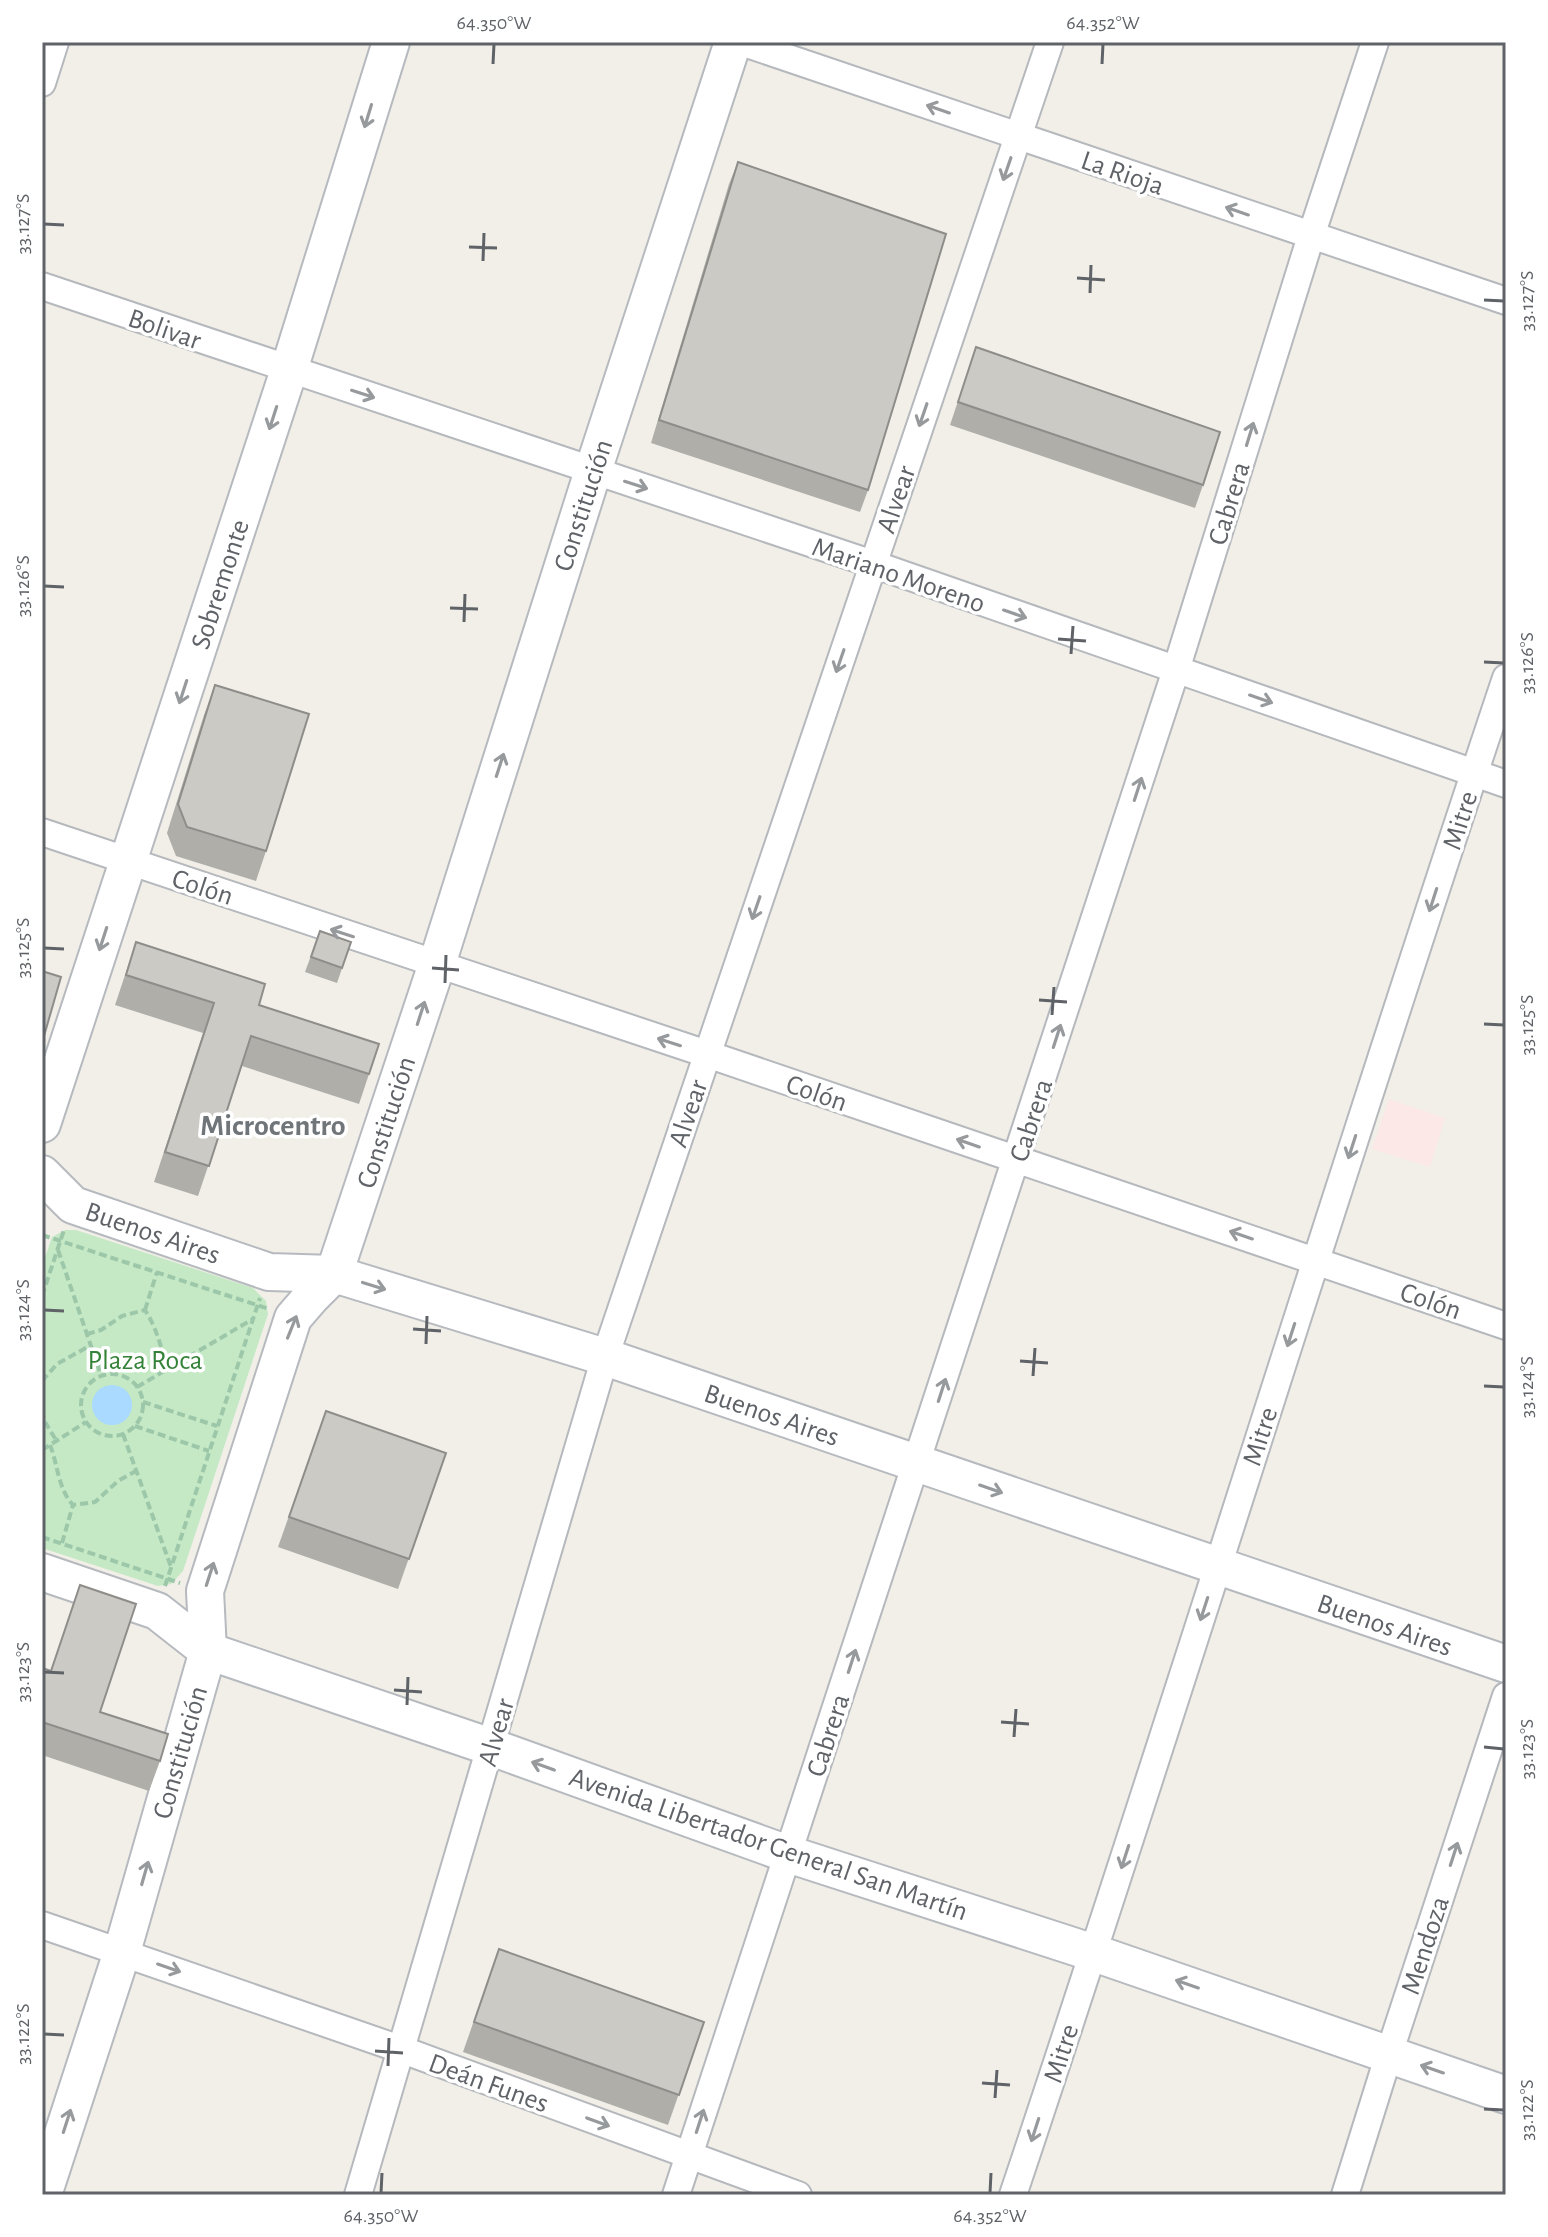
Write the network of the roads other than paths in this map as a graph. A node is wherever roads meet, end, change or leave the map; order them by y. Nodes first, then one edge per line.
1 (55, 42) edge
2 (391, 42) edge
3 (733, 42) edge
4 (741, 42) edge
5 (1050, 42) edge
6 (1375, 42) edge
7 (42, 83) edge
8 (1018, 136) junction
9 (1311, 236) junction
10 (42, 286) edge
11 (1506, 301) edge
12 (289, 370) junction
13 (593, 471) junction
14 (873, 564) junction
15 (1176, 670) junction
16 (1506, 678) edge
17 (1474, 773) junction
18 (1506, 784) edge
19 (42, 832) edge
20 (128, 861) junction
21 (437, 964) junction
22 (707, 1054) junction
23 (42, 1124) edge
24 (1017, 1160) junction
25 (42, 1174) edge
26 (1315, 1260) junction
27 (334, 1274) junction
28 (1506, 1326) edge
29 (605, 1357) junction
30 (917, 1464) junction
31 (52, 1558) edge
32 (1217, 1567) junction
33 (208, 1651) junction
34 (1506, 1664) edge
35 (1506, 1696) edge
36 (491, 1747) junction
37 (788, 1854) junction
38 (42, 1925) edge
39 (122, 1952) junction
40 (1094, 1953) junction
41 (400, 2049) junction
42 (1389, 2054) junction
43 (1506, 2095) edge
44 (689, 2156) junction
45 (43, 2195) edge
46 (358, 2195) edge
47 (676, 2195) edge
48 (798, 2195) edge
49 (1013, 2195) edge
50 (1345, 2195) edge

1 - 7 street
2 -> 12 main road, Sobremonte
3 - 13 main road, Constitución
8 -> 4 street, La Rioja
5 - 8 street, Alvear
6 - 9 street, Cabrera
9 -> 8 street, La Rioja
8 -> 14 street, Alvear
9 - 11 street, La Rioja
15 -> 9 street, Cabrera
10 - 12 street, Bolivar
12 -> 13 street, Mariano Moreno
12 -> 20 main road, Sobremonte
13 -> 14 street, Mariano Moreno
21 -> 13 main road, Constitución
14 -> 15 street, Mariano Moreno
14 -> 22 street, Alvear
15 -> 17 street, Mariano Moreno
24 -> 15 street, Cabrera
16 - 17 street, Mitre
17 - 18 street, Mariano Moreno
17 -> 26 street, Mitre
19 - 20 street, Colón
21 -> 20 street, Colón
20 -> 23 main road, Sobremonte
22 -> 21 street, Colón
27 -> 21 main road, Constitución
24 -> 22 street, Colón
22 - 29 street, Alvear
26 -> 24 street, Colón
30 -> 24 street, Cabrera
25 - 27 main road, Buenos Aires
26 - 28 street, Colón
26 -> 32 street, Mitre
27 -> 29 main road, Buenos Aires
33 -> 27 main road, Constitución
29 - 30 main road, Buenos Aires
29 - 36 street, Alvear
30 -> 32 main road, Buenos Aires
37 -> 30 street, Cabrera
31 - 33 main road, Avenida Libertador General San Martín
32 - 34 main road, Buenos Aires
32 -> 40 street, Mitre
33 - 36 main road, Avenida Libertador General San Martín
39 -> 33 main road, Constitución
42 -> 35 street, Mendoza
37 -> 36 main road, Avenida Libertador General San Martín
36 - 41 street, Alvear
37 - 40 main road, Avenida Libertador General San Martín
44 -> 37 street, Cabrera
38 - 39 street, Deán Funes
39 -> 41 street, Deán Funes
45 -> 39 main road, Constitución
42 -> 40 main road, Avenida Libertador General San Martín
40 -> 49 street, Mitre
41 -> 44 street, Deán Funes
41 - 46 street, Alvear
43 -> 42 main road, Avenida Libertador General San Martín
42 - 50 street, Mendoza
44 - 47 street, Cabrera
44 - 48 street, Deán Funes

